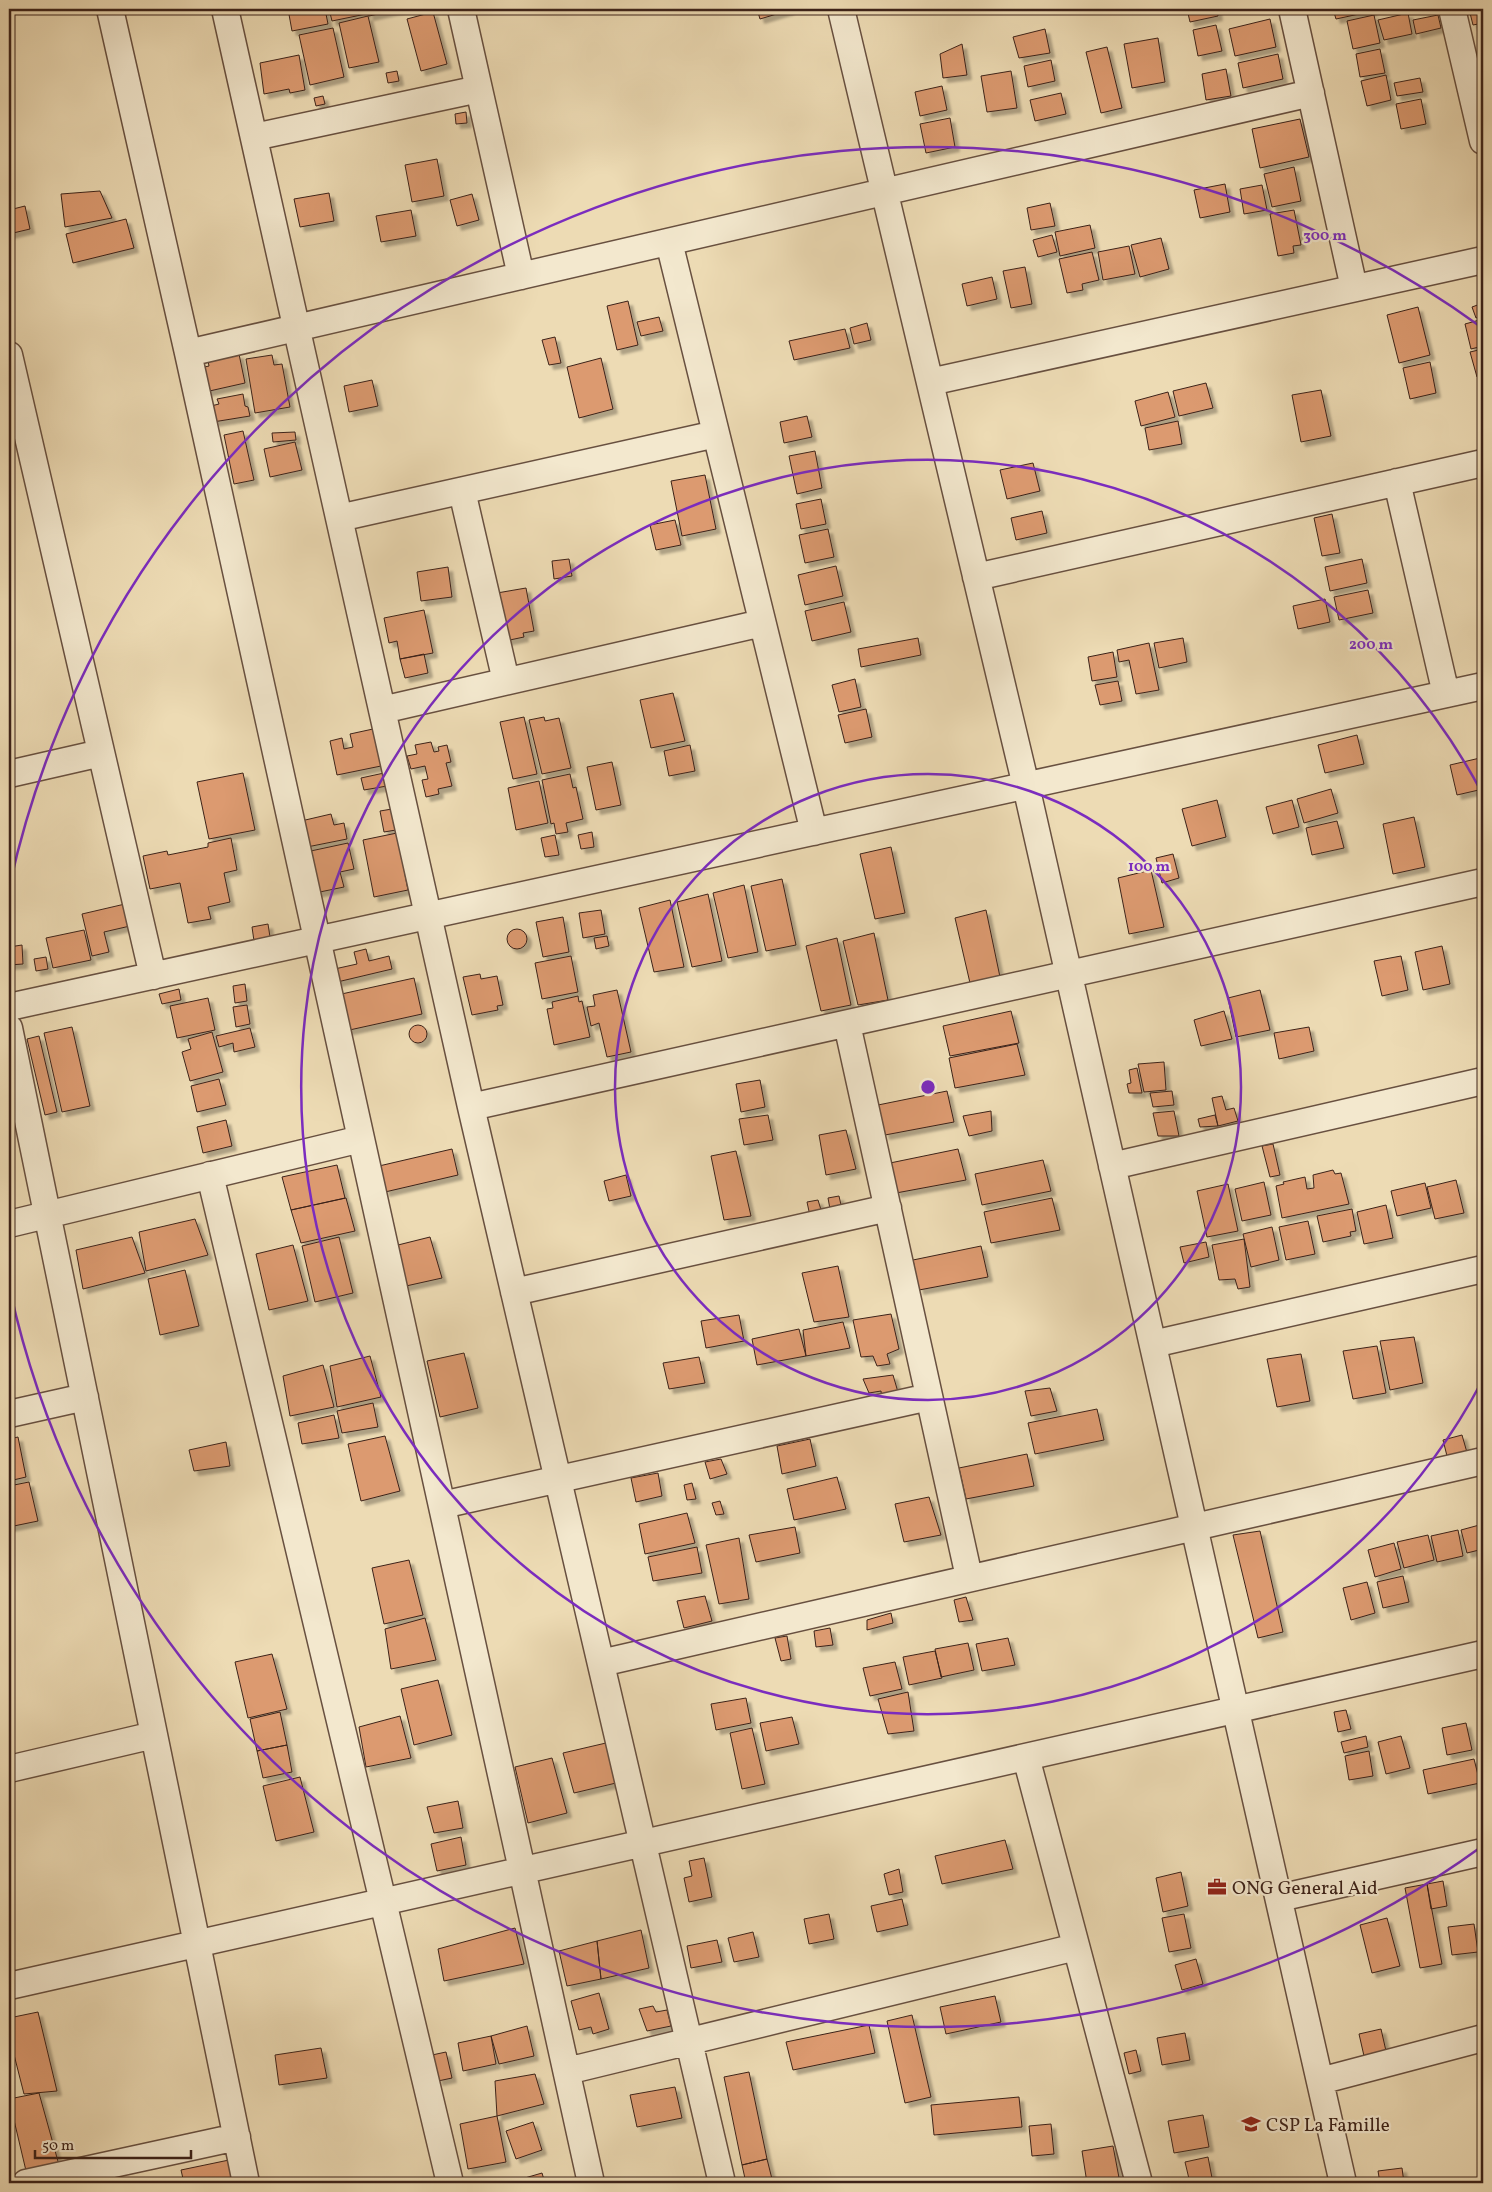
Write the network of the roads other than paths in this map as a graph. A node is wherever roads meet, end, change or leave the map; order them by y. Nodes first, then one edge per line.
1 (110, 9) edge
2 (225, 9) edge
3 (461, 9) edge
4 (841, 9) edge
5 (1292, 9) edge
6 (1452, 9) edge
7 (479, 89) junction
8 (1311, 93) junction
9 (254, 137) junction
10 (1483, 141) edge
11 (885, 192) junction
12 (669, 242) junction
13 (1483, 260) edge
14 (521, 276) junction
15 (1354, 288) junction
16 (296, 328) junction
17 (188, 353) junction
18 (9, 355) edge
19 (930, 382) junction
20 (716, 434) junction
21 (1483, 463) edge
22 (1397, 482) junction
23 (462, 491) junction
24 (339, 518) junction
25 (976, 577) junction
26 (762, 623) junction
27 (506, 681) junction
28 (1483, 686) edge
29 (1446, 694) junction
30 (382, 710) junction
31 (101, 753) junction
32 (9, 774) edge
33 (1026, 786) junction
34 (814, 832) junction
35 (1483, 882) edge
36 (428, 916) junction
37 (318, 940) junction
38 (1069, 974) junction
39 (153, 976) junction
40 (9, 1007) edge
41 (847, 1024) junction
42 (9, 1028) edge
43 (1483, 1081) edge
44 (471, 1107) junction
45 (361, 1139) junction
46 (1112, 1166) junction
47 (210, 1175) junction
48 (888, 1208) junction
49 (47, 1216) junction
50 (9, 1224) edge
51 (1483, 1269) edge
52 (514, 1292) junction
53 (1153, 1344) junction
54 (85, 1397) junction
55 (929, 1397) junction
56 (9, 1414) edge
57 (1483, 1461) edge
58 (558, 1480) junction
59 (442, 1506) junction
60 (1194, 1527) junction
61 (969, 1577) junction
62 (1483, 1654) edge
63 (601, 1663) junction
64 (1236, 1710) junction
65 (154, 1735) junction
66 (1026, 1757) junction
67 (9, 1766) edge
68 (643, 1844) junction
69 (1483, 1852) edge
70 (522, 1871) junction
71 (1279, 1898) junction
72 (383, 1902) junction
73 (197, 1944) junction
74 (1076, 1946) junction
75 (9, 1986) edge
76 (1483, 2038) edge
77 (689, 2041) junction
78 (566, 2071) junction
79 (1320, 2081) junction
80 (237, 2136) junction
81 (26, 2183) edge
82 (246, 2183) edge
83 (450, 2183) edge
84 (591, 2183) edge
85 (722, 2183) edge
86 (1139, 2183) edge
87 (1344, 2183) edge

1 - 17 street
2 - 9 street
3 - 7 street
4 - 11 street
5 - 8 street
6 - 10 street
7 - 9 street
7 - 14 street
8 - 11 street
8 - 15 street
9 - 16 street
11 - 12 street
11 - 19 street
12 - 14 street
12 - 20 street
13 - 15 street
14 - 16 street
15 - 19 street
16 - 17 street
16 - 24 street
17 - 37 street
18 - 31 street
19 - 25 street
20 - 23 street
20 - 26 street
21 - 22 street
22 - 25 street
22 - 29 street
23 - 24 street
23 - 27 street
24 - 30 street
25 - 33 street
26 - 27 street
26 - 34 street
27 - 30 street
28 - 29 street
29 - 33 street
30 - 36 street
31 - 32 street
31 - 39 street
33 - 34 street
33 - 38 street
34 - 36 street
35 - 38 street
36 - 37 street
36 - 44 street
37 - 39 street
37 - 45 street
38 - 41 street
38 - 46 street
39 - 40 street
41 - 44 street
41 - 48 street
42 - 49 street
43 - 46 street
44 - 52 street
45 - 47 street
45 - 59 street
46 - 53 street
47 - 49 street
47 - 72 street
48 - 52 street
48 - 55 street
49 - 50 street
49 - 54 street
51 - 53 street
52 - 58 street
53 - 60 street
54 - 56 street
54 - 65 street
55 - 58 street
55 - 61 street
57 - 60 street
58 - 59 street
58 - 63 street
59 - 70 street
60 - 61 street
60 - 64 street
61 - 63 street
62 - 64 street
63 - 68 street
64 - 66 street
64 - 71 street
65 - 67 street
65 - 73 street
66 - 68 street
66 - 74 street
68 - 70 street
68 - 77 street
69 - 71 street
70 - 72 street
70 - 78 street
71 - 79 street
72 - 73 street
72 - 83 street
73 - 75 street
73 - 80 street
74 - 77 street
74 - 86 street
76 - 79 street
77 - 78 street
77 - 85 street
78 - 84 street
79 - 87 street
80 - 81 street
80 - 82 street

